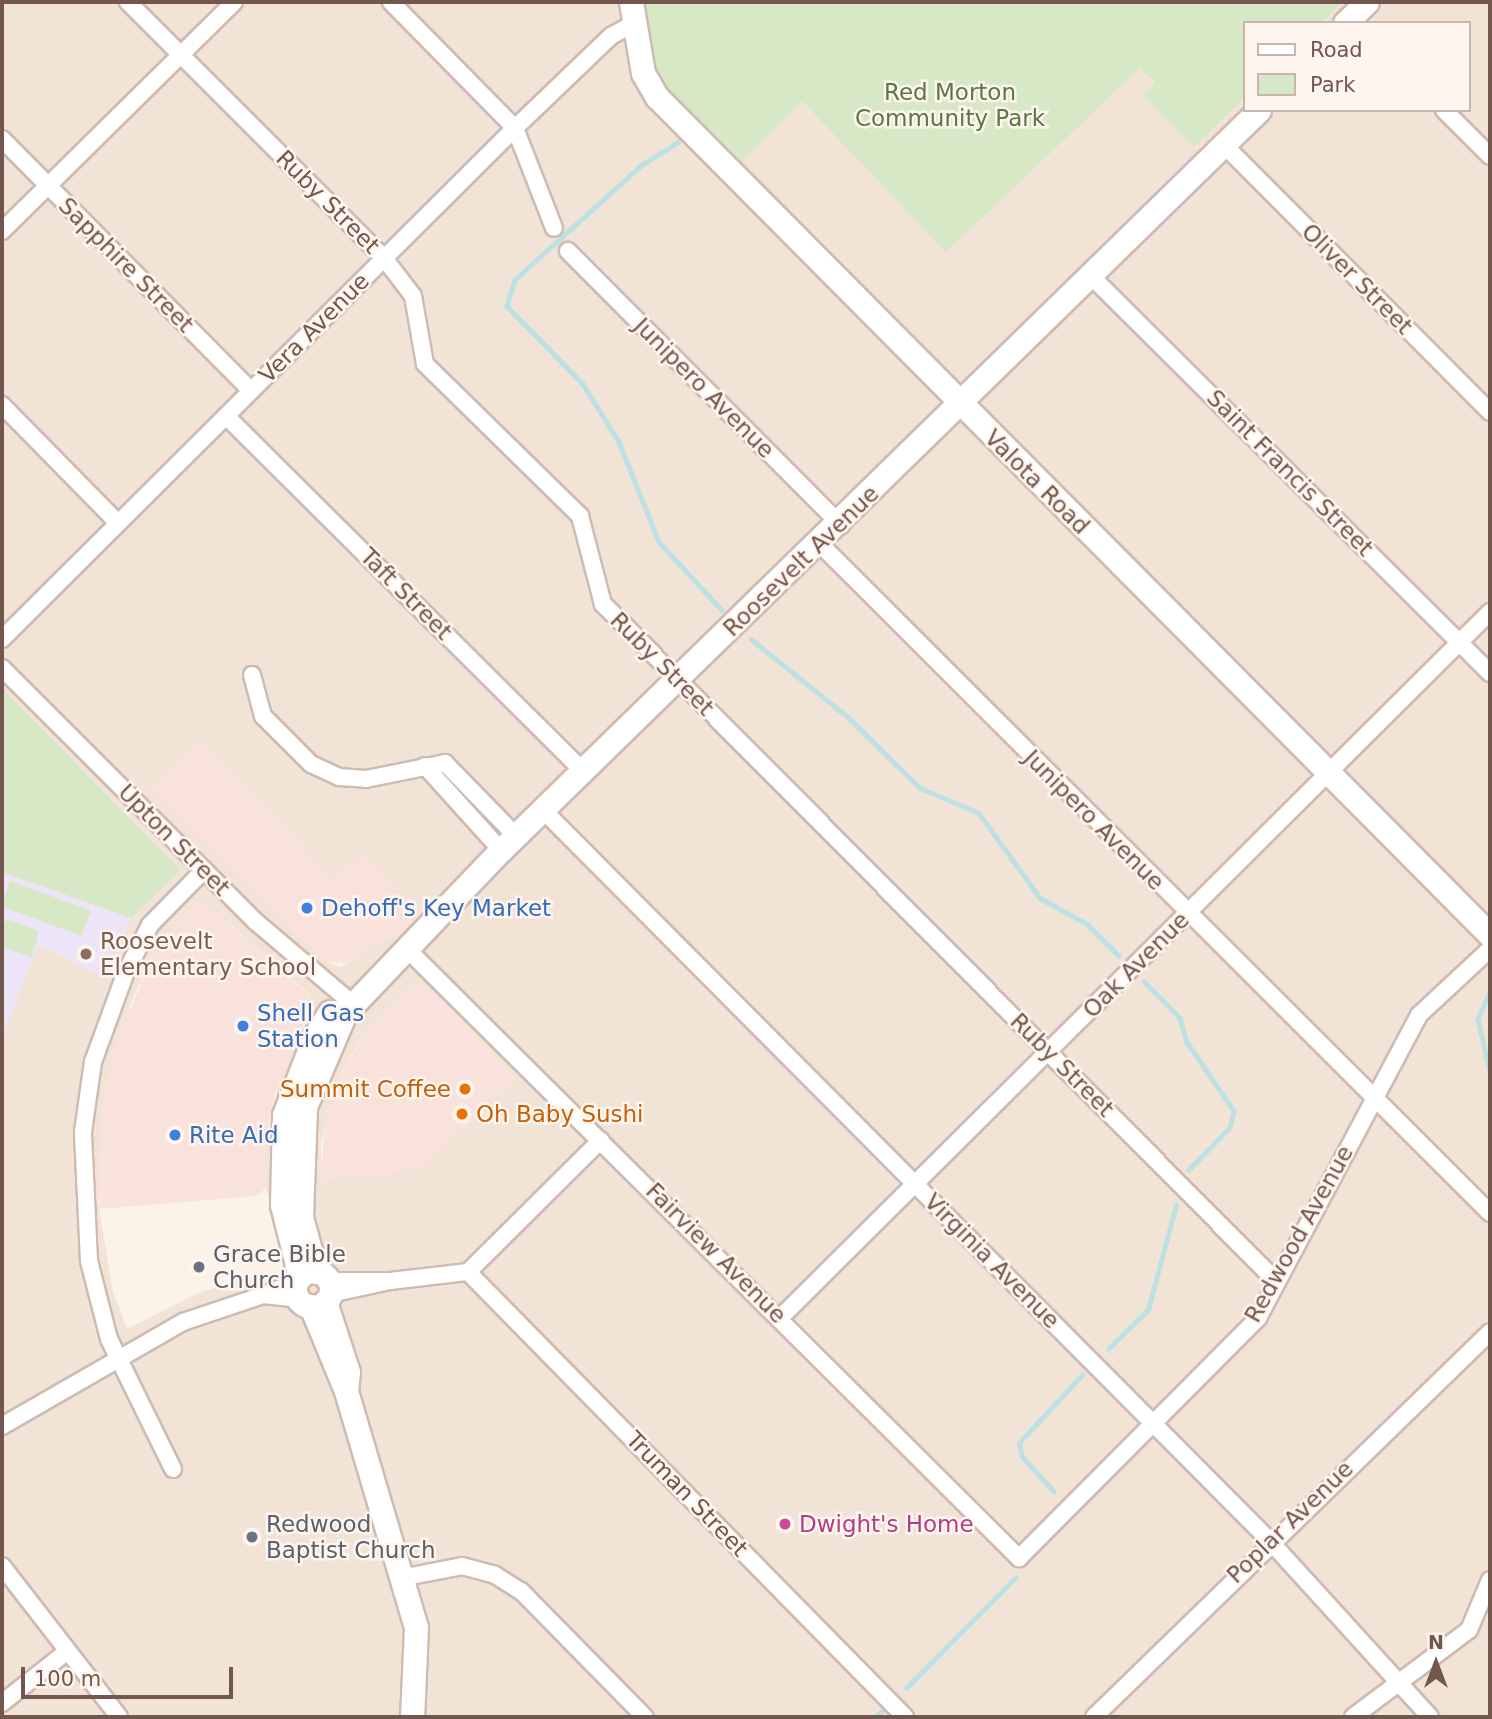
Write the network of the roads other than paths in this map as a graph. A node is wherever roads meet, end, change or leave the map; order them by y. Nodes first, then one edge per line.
1 (128, 2) edge
2 (234, 2) edge
3 (391, 2) edge
4 (632, 13) edge
5 (181, 56) junction
6 (1257, 112) edge
7 (1446, 112) edge
8 (515, 128) junction
9 (2, 139) edge
10 (1224, 145) junction
11 (1490, 156) edge
12 (48, 185) junction
13 (554, 228) dead end
14 (2, 231) edge
15 (568, 251) dead end
16 (384, 258) junction
17 (1089, 274) junction
18 (251, 391) junction
19 (960, 404) junction
20 (2, 405) edge
21 (1490, 412) edge
22 (226, 416) junction
23 (118, 523) junction
24 (841, 525) junction
25 (820, 544) junction
26 (1490, 612) edge
27 (2, 639) edge
28 (1459, 643) junction
29 (2, 668) edge
30 (1490, 673) edge
31 (252, 674) dead end
32 (677, 681) junction
33 (585, 773) junction
34 (1326, 774) junction
35 (545, 812) junction
36 (509, 843) junction
37 (204, 870) junction
38 (1188, 914) junction
39 (1490, 935) edge
40 (1490, 949) edge
41 (409, 951) junction
42 (350, 1009) junction
43 (1048, 1053) junction
44 (1371, 1099) junction
45 (601, 1140) junction
46 (913, 1182) junction
47 (1490, 1213) edge
48 (468, 1272) junction
49 (1276, 1281) junction
50 (313, 1289) junction
51 (780, 1317) junction
52 (1490, 1332) edge
53 (116, 1360) junction
54 (1153, 1423) junction
55 (2, 1426) edge
56 (173, 1469) dead end
57 (1269, 1541) junction
58 (1019, 1558) joint
59 (2, 1566) edge
60 (406, 1577) junction
61 (1490, 1580) edge
62 (65, 1653) junction
63 (1396, 1686) junction
64 (2, 1703) edge
65 (120, 1717) edge
66 (412, 1717) edge
67 (645, 1717) edge
68 (905, 1717) edge
69 (1094, 1717) edge
70 (1353, 1717) edge
71 (1430, 1717) edge

1 - 5 street, Ruby Street
2 - 5 street
3 - 8 street
4 - 8 street, Vera Avenue
4 - 19 street, Valota Road
5 - 12 street
5 - 16 street, Ruby Street
6 - 10 street, Roosevelt Avenue
7 - 11 street
8 - 13 street
8 - 16 street, Vera Avenue
9 - 12 street, Sapphire Street
10 - 17 street, Roosevelt Avenue
10 - 21 street, Oliver Street
12 - 14 street
12 - 18 street, Sapphire Street
15 - 24 street, Junipero Avenue
16 - 18 street, Vera Avenue
16 - 32 street, Ruby Street
17 - 19 street, Roosevelt Avenue
17 - 28 street, Saint Francis Street
18 - 22 street, Vera Avenue
19 - 24 street, Roosevelt Avenue
19 - 34 street, Valota Road
20 - 23 street
22 - 23 street, Vera Avenue
22 - 33 street, Taft Street
23 - 27 street, Vera Avenue
24 - 25 street, Roosevelt Avenue
25 - 32 street, Roosevelt Avenue
25 - 38 street, Junipero Avenue
26 - 28 street, Oak Avenue
28 - 30 street, Saint Francis Street
28 - 34 street, Oak Avenue
29 - 37 street, Upton Street
31 - 36 street
32 - 33 street, Roosevelt Avenue
32 - 43 street, Ruby Street
33 - 35 street, Roosevelt Avenue
34 - 38 street, Oak Avenue
34 - 39 street, Valota Road
35 - 36 street, Roosevelt Avenue
35 - 46 street, Virginia Avenue
36 - 41 street, Roosevelt Avenue
37 - 42 street, Upton Street
37 - 53 street
38 - 43 street, Oak Avenue
38 - 44 street, Junipero Avenue
40 - 44 street, Redwood Avenue
41 - 42 street, Roosevelt Avenue
41 - 45 street, Fairview Avenue
42 - 50 street, Roosevelt Avenue
43 - 46 street, Oak Avenue
43 - 49 street, Ruby Street
44 - 47 street, Junipero Avenue
44 - 49 street, Redwood Avenue
45 - 48 street
45 - 51 street, Fairview Avenue
46 - 51 street, Oak Avenue
46 - 54 street, Virginia Avenue
48 - 50 street
48 - 68 street, Truman Street
49 - 54 street, Redwood Avenue
50 - 53 street
50 - 60 street, Roosevelt Avenue
51 - 58 street, Fairview Avenue
52 - 57 street, Poplar Avenue
53 - 55 street
53 - 56 street
54 - 57 street, Virginia Avenue
54 - 58 street, Redwood Avenue
57 - 63 street, Virginia Avenue
57 - 69 street, Poplar Avenue
59 - 62 street
60 - 66 street, Roosevelt Avenue
60 - 67 street
61 - 63 street
62 - 64 street
62 - 65 street
63 - 70 street
63 - 71 street, Virginia Avenue

